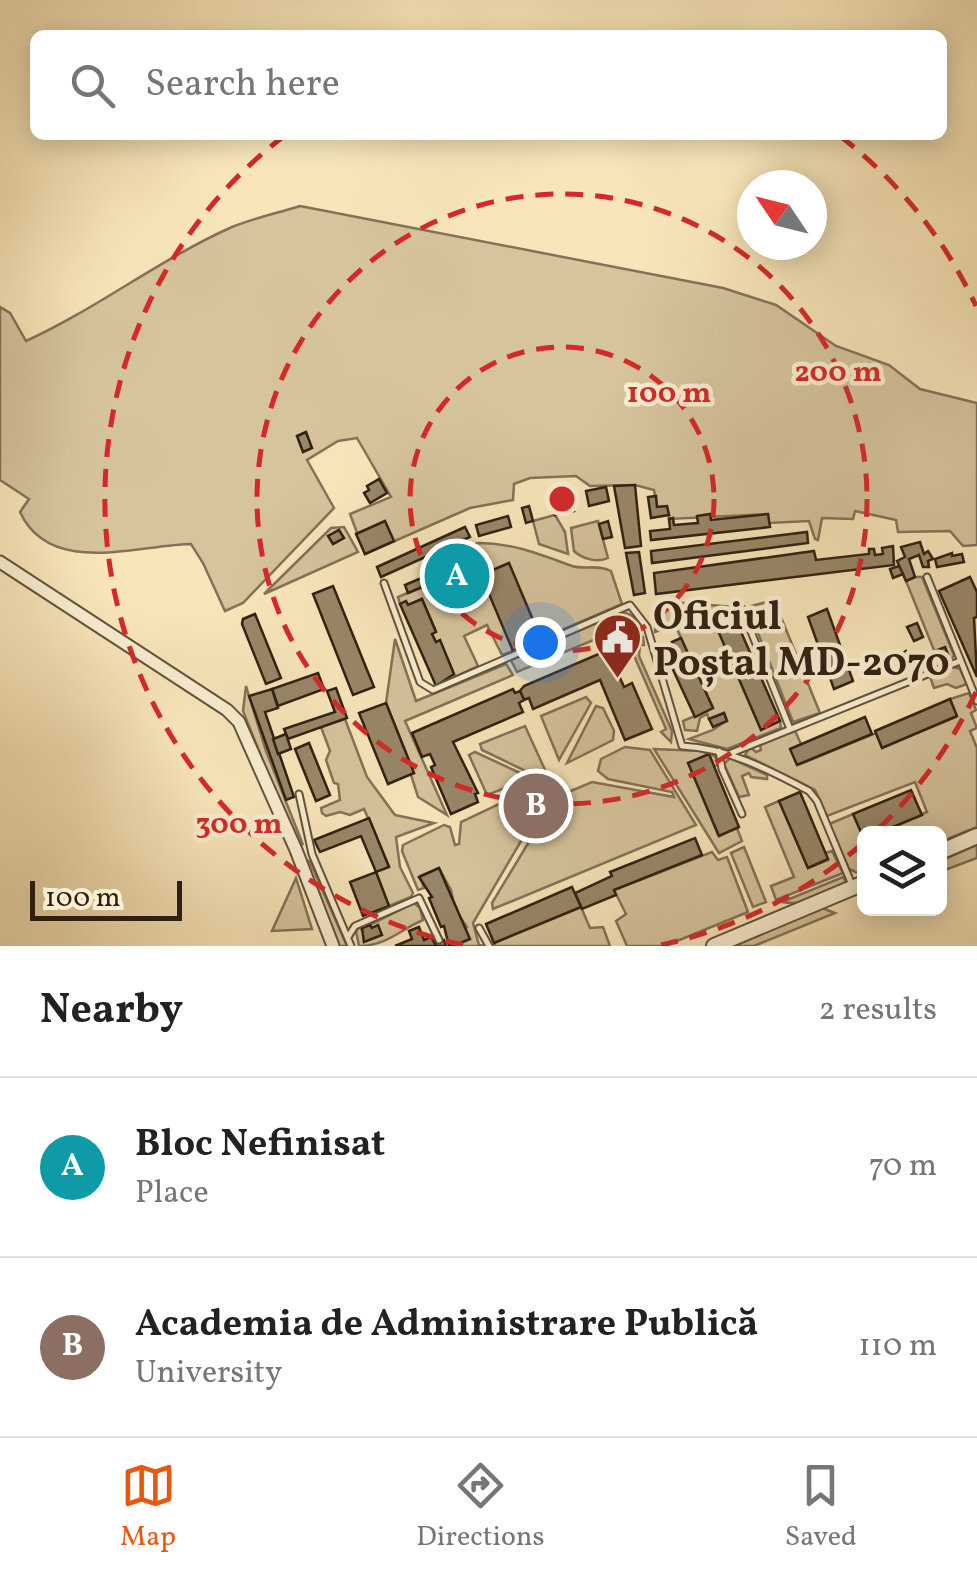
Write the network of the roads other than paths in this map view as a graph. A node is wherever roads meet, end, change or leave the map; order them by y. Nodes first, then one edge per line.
1 (0, 562) edge
2 (927, 577) dead end
3 (384, 583) dead end
4 (742, 608) dead end
5 (960, 661) junction
6 (977, 701) edge
7 (790, 729) junction
8 (720, 752) junction
9 (730, 754) junction
10 (299, 794) dead end
11 (742, 814) dead end
12 (977, 836) edge
13 (947, 849) edge
14 (296, 850) junction
15 (312, 854) junction
16 (857, 882) edge
17 (857, 887) edge
18 (479, 928) dead end
19 (348, 937) junction
20 (439, 940) dead end
21 (333, 946) edge
22 (351, 946) edge
23 (488, 946) edge
24 (714, 946) edge

1 - 14 street
2 - 5 lane
3 - 8 lane
4 - 7 lane
5 - 6 lane
5 - 7 lane
7 - 9 lane
8 - 9 lane
8 - 11 lane
9 - 16 lane
10 - 15 lane
12 - 13 street
14 - 15 lane
14 - 21 street
15 - 19 lane
17 - 24 street
18 - 23 lane
19 - 20 lane
19 - 22 lane

